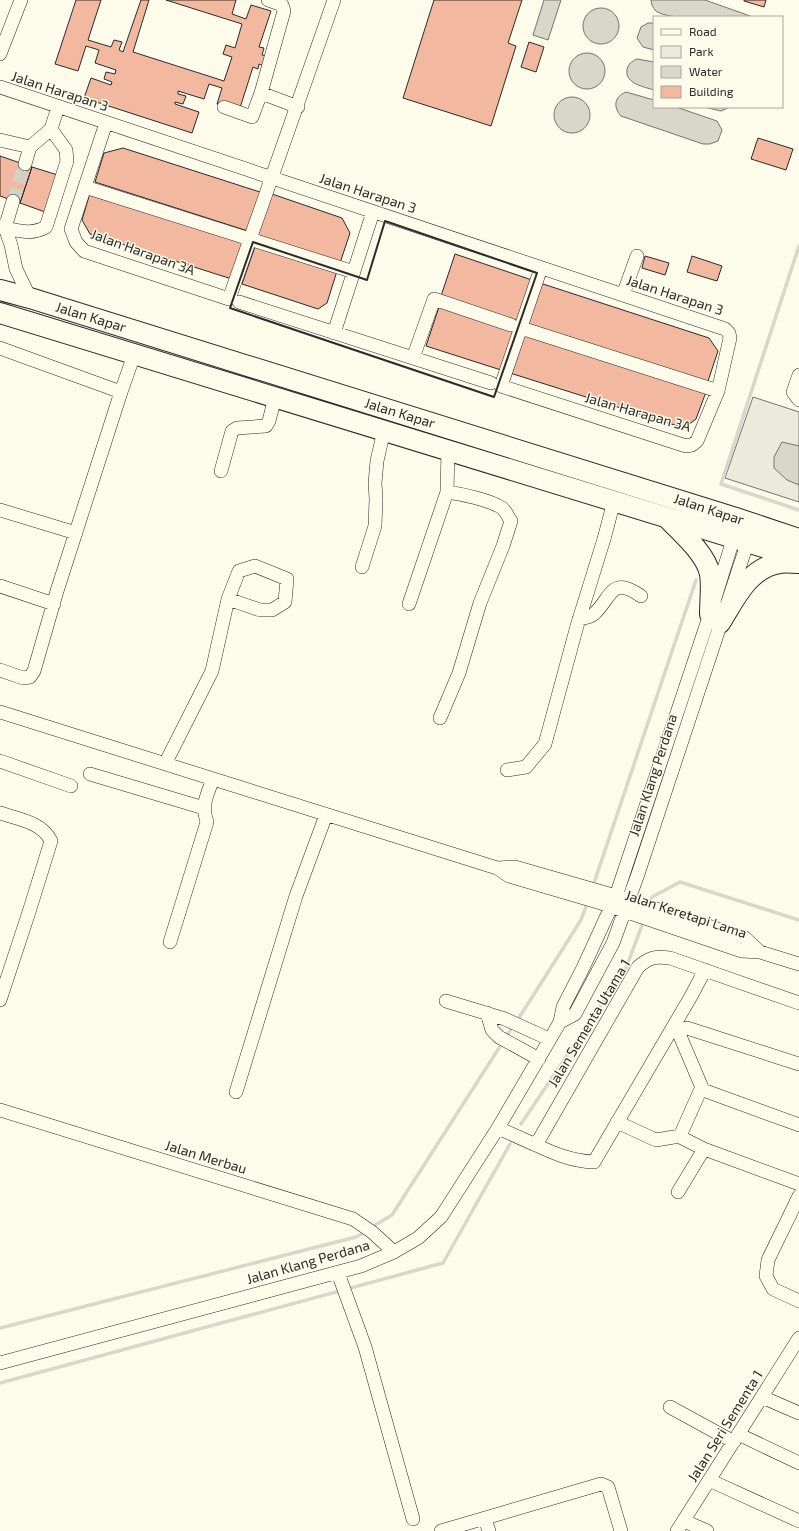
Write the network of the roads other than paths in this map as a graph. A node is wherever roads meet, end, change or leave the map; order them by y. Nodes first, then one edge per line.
1 (21, 0) edge
2 (268, 0) edge
3 (334, 0) edge
4 (0, 54) edge
5 (0, 88) edge
6 (261, 93) junction
7 (58, 107) junction
8 (224, 107) dead end
9 (298, 107) junction
10 (106, 123) junction
11 (51, 129) junction
12 (0, 140) edge
13 (30, 147) junction
14 (24, 164) tunnel mouth
15 (271, 178) junction
16 (85, 187) junction
17 (13, 201) tunnel mouth
18 (373, 212) junction
19 (2, 227) edge
20 (250, 239) junction
21 (638, 256) dead end
22 (542, 268) junction
23 (354, 272) junction
24 (0, 290) edge
25 (623, 295) junction
26 (30, 298) junction
27 (234, 301) junction
28 (3, 313) edge
29 (516, 327) junction
30 (725, 329) joint
31 (334, 333) junction
32 (0, 348) edge
33 (134, 355) junction
34 (413, 358) junction
35 (799, 375) edge
36 (496, 385) junction
37 (120, 392) junction
38 (718, 392) junction
39 (275, 397) junction
40 (799, 400) edge
41 (384, 430) junction
42 (448, 450) junction
43 (221, 471) dead end
44 (447, 492) junction
45 (614, 501) junction
46 (0, 510) edge
47 (667, 518) junction
48 (744, 530) junction
49 (76, 533) junction
50 (799, 539) edge
51 (799, 558) edge
52 (799, 564) edge
53 (362, 567) dead end
54 (0, 586) edge
55 (641, 596) dead end
56 (228, 599) junction
57 (54, 604) junction
58 (409, 604) dead end
59 (715, 618) junction
60 (579, 619) junction
61 (0, 670) edge
62 (0, 712) edge
63 (440, 718) dead end
64 (0, 761) edge
65 (165, 764) junction
66 (507, 770) dead end
67 (90, 774) dead end
68 (213, 779) junction
69 (71, 786) dead end
70 (204, 808) junction
71 (0, 813) edge
72 (326, 815) junction
73 (608, 899) junction
74 (633, 907) junction
75 (170, 942) dead end
76 (799, 964) edge
77 (705, 970) junction
78 (0, 1000) edge
79 (446, 1001) dead end
80 (799, 1003) edge
81 (487, 1013) junction
82 (560, 1022) junction
83 (678, 1028) junction
84 (549, 1039) junction
85 (539, 1059) junction
86 (799, 1064) edge
87 (703, 1090) junction
88 (236, 1092) dead end
89 (0, 1110) edge
90 (617, 1122) junction
91 (799, 1124) edge
92 (498, 1128) junction
93 (680, 1136) junction
94 (536, 1145) junction
95 (704, 1149) junction
96 (799, 1184) edge
97 (678, 1192) dead end
98 (799, 1196) edge
99 (394, 1252) junction
100 (338, 1273) junction
101 (799, 1301) edge
102 (799, 1338) edge
103 (795, 1352) edge
104 (0, 1364) edge
105 (762, 1397) junction
106 (670, 1407) dead end
107 (799, 1413) edge
108 (736, 1438) junction
109 (799, 1463) edge
110 (709, 1480) junction
111 (413, 1519) dead end
112 (799, 1521) edge
113 (487, 1525) edge
114 (681, 1526) edge
115 (442, 1531) edge
116 (621, 1531) edge
117 (707, 1531) edge

1 - 4 street
2 - 6 street
3 - 9 street
5 - 7 street, Jalan Harapan 3
6 - 8 street
6 - 9 street
7 - 10 street, Jalan Harapan 3
7 - 11 street
9 - 15 street
10 - 15 street, Jalan Harapan 3
10 - 16 street, Jalan Harapan 3A
11 - 13 street
11 - 19 street
12 - 13 street
13 - 14 street
15 - 18 street, Jalan Harapan 3
15 - 20 street
16 - 20 street
16 - 27 street, Jalan Harapan 3A
17 - 19 street
18 - 22 street, Jalan Harapan 3
18 - 23 street
19 - 26 street
20 - 23 street
20 - 27 street
21 - 25 street
22 - 25 street, Jalan Harapan 3
22 - 29 street
23 - 31 street
24 - 26 highway, Jalan Kapar
25 - 30 street, Jalan Harapan 3
26 - 48 highway, Jalan Kapar
27 - 31 street, Jalan Harapan 3A
28 - 33 highway, Jalan Kapar
29 - 34 street
29 - 36 street
29 - 38 street
30 - 38 street, Jalan Harapan 3A
31 - 34 street, Jalan Harapan 3A
32 - 37 street
33 - 37 street
33 - 39 highway, Jalan Kapar
34 - 36 street, Jalan Harapan 3A
35 - 40 street
36 - 38 street, Jalan Harapan 3A
37 - 49 street
39 - 41 highway, Jalan Kapar
39 - 43 street
41 - 42 highway, Jalan Kapar
41 - 53 street
42 - 44 street
42 - 45 highway, Jalan Kapar
44 - 58 street
44 - 63 street
45 - 47 highway, Jalan Kapar
45 - 60 street
46 - 49 street
47 - 48 highway, Jalan Kapar
47 - 59 highway
48 - 50 highway, Jalan Kapar
48 - 51 highway, Jalan Kapar
48 - 59 street, Jalan Klang Perdana
49 - 57 street
52 - 59 highway
54 - 57 street
55 - 60 street
56 - 56 street
56 - 65 street
57 - 61 street
59 - 73 street, Jalan Klang Perdana
59 - 74 street, Jalan Klang Perdana
60 - 66 street
62 - 65 street, Jalan Keretapi Lama
64 - 69 street
65 - 68 street, Jalan Keretapi Lama
67 - 70 street
68 - 70 street
68 - 72 street, Jalan Keretapi Lama
70 - 75 street
71 - 78 street
72 - 73 street, Jalan Keretapi Lama
72 - 88 street
73 - 74 street, Jalan Keretapi Lama
73 - 82 street, Jalan Klang Perdana
74 - 76 street, Jalan Keretapi Lama
74 - 82 street, Jalan Klang Perdana
77 - 80 street, Jalan Sementa Utama 1
77 - 83 street
77 - 94 street, Jalan Sementa Utama 1
79 - 81 street
81 - 84 street
81 - 85 street
82 - 84 street, Jalan Klang Perdana
83 - 86 street
83 - 87 street
83 - 90 street
84 - 85 street, Jalan Klang Perdana
85 - 92 street, Jalan Klang Perdana
87 - 91 street
87 - 93 street
89 - 99 street, Jalan Merbau
90 - 93 street
90 - 94 street
92 - 94 street
92 - 99 street, Jalan Klang Perdana
93 - 95 street
95 - 96 street
95 - 97 street
98 - 101 street
99 - 100 street, Jalan Klang Perdana
100 - 104 street, Jalan Klang Perdana
100 - 111 street
102 - 103 street, Jalan Seri Sementa 1
103 - 105 street, Jalan Seri Sementa 1
105 - 107 street
105 - 108 street, Jalan Seri Sementa 1
106 - 108 street
108 - 109 street
108 - 110 street, Jalan Seri Sementa 1
110 - 112 street
110 - 114 street, Jalan Seri Sementa 1
113 - 115 street
113 - 116 street
114 - 117 street

